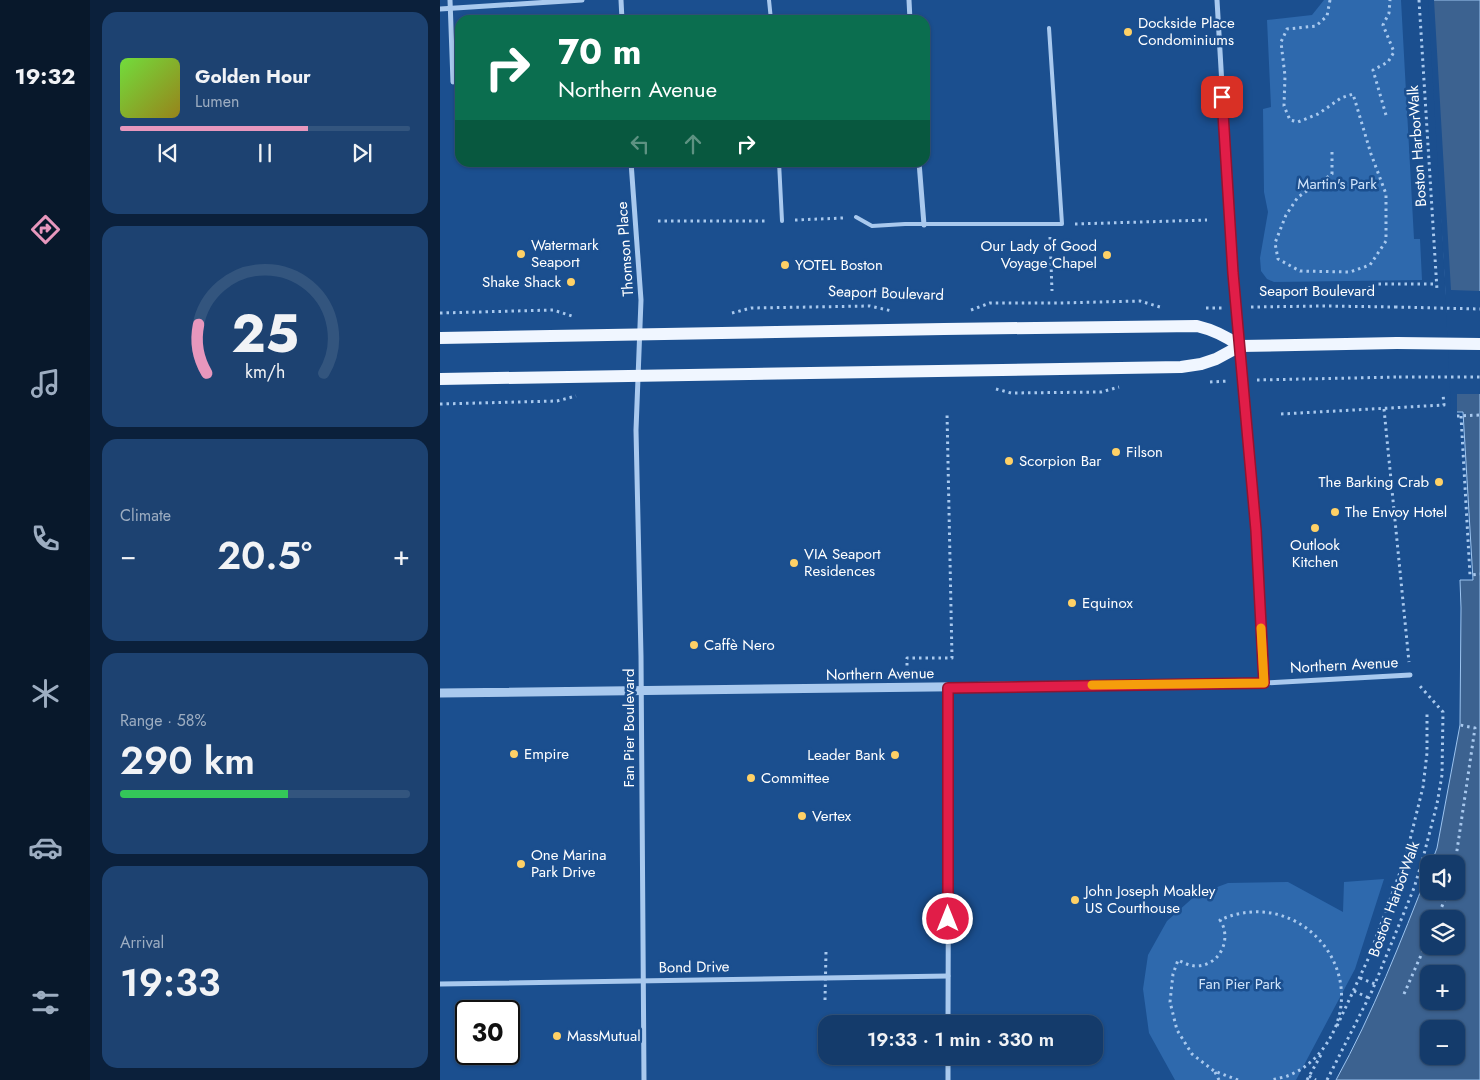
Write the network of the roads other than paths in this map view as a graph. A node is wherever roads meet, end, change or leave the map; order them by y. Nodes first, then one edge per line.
1 (450, 0) edge
2 (582, 0) edge
3 (621, 0) edge
4 (770, 0) edge
5 (908, 0) edge
6 (1217, 0) edge
7 (451, 8) junction
8 (440, 9) edge
9 (622, 15) edge
10 (771, 15) edge
11 (910, 15) edge
12 (1049, 28) dead end
13 (453, 82) dead end
14 (631, 167) edge
15 (779, 167) edge
16 (919, 167) edge
17 (856, 217) road end
18 (782, 221) road end
19 (924, 225) junction
20 (640, 334) junction
21 (440, 338) edge
22 (1480, 344) edge
23 (1240, 346) junction
24 (638, 376) junction
25 (440, 379) edge
26 (1410, 675) road end
27 (1264, 683) junction
28 (948, 688) junction
29 (640, 691) junction
30 (440, 693) edge
31 (948, 976) junction
32 (643, 980) junction
33 (440, 984) edge
34 (948, 1015) edge
35 (948, 1065) edge
36 (644, 1080) edge
37 (948, 1080) edge

1 - 7 street
2 - 7 street
3 - 9 street
4 - 10 lane
5 - 11 street
6 - 23 street
7 - 8 street
7 - 13 street
12 - 19 lane
14 - 20 street, Thomson Place
15 - 18 lane
16 - 19 street
17 - 19 lane
20 - 21 main road
20 - 23 main road
20 - 24 street, Thomson Place
22 - 23 main road, bridge
23 - 24 main road
23 - 27 street
24 - 25 main road
24 - 29 street, Fan Pier Boulevard
26 - 27 street, Northern Avenue
27 - 28 street, Northern Avenue
28 - 29 street, Northern Avenue
28 - 31 street
29 - 30 street, Northern Avenue
29 - 32 street, Fan Pier Boulevard
31 - 32 street, Bond Drive
31 - 34 street
32 - 33 street, Bond Drive
32 - 36 street, Fan Pier Boulevard
35 - 37 street

